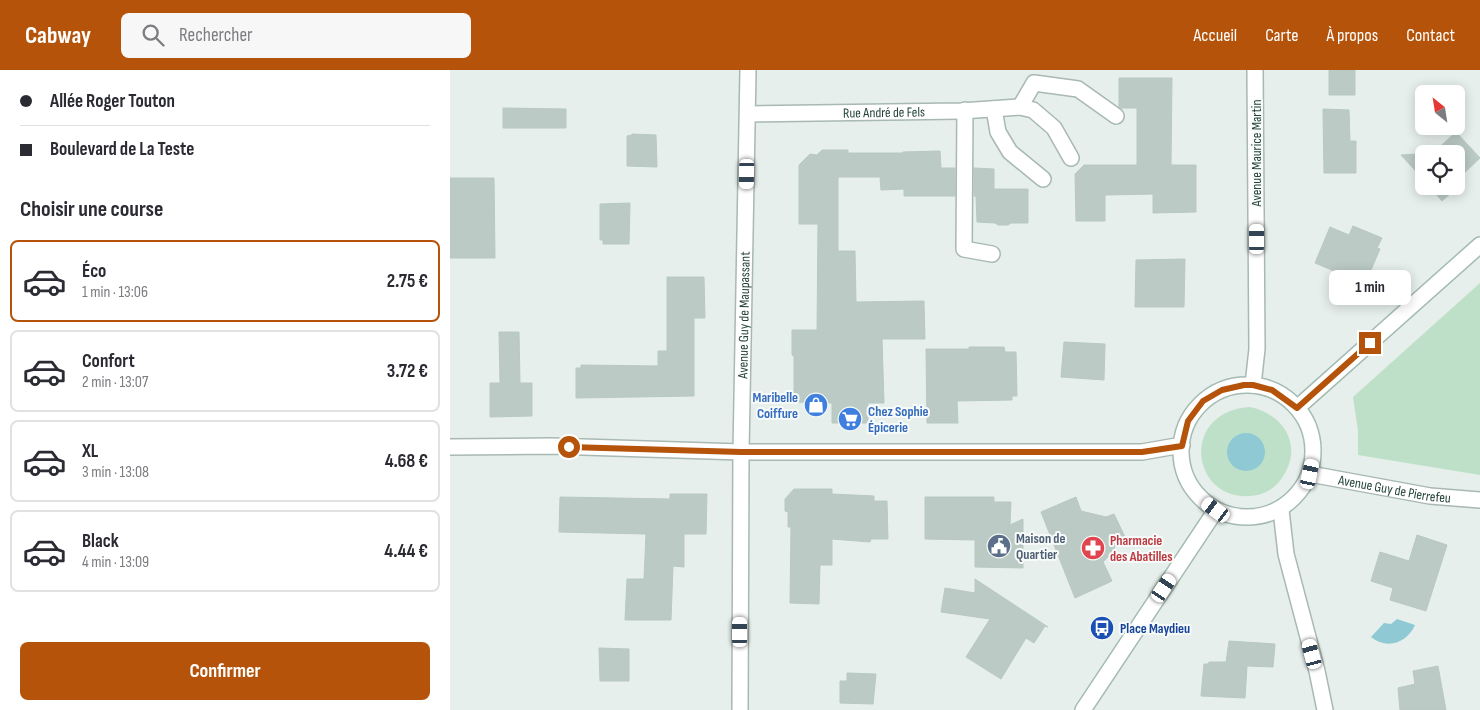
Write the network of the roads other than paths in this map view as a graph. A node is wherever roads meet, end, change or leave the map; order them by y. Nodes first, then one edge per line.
1 (748, 70) edge
2 (1255, 70) edge
3 (1020, 107) junction
4 (994, 109) junction
5 (966, 110) junction
6 (748, 114) junction
7 (1116, 116) dead end
8 (1071, 158) dead end
9 (1043, 179) dead end
10 (1480, 245) edge
11 (992, 254) dead end
12 (1253, 385) junction
13 (1297, 408) junction
14 (1182, 446) junction
15 (450, 447) edge
16 (741, 452) junction
17 (1310, 474) junction
18 (1480, 500) edge
19 (1216, 510) junction
20 (1281, 510) junction
21 (740, 710) edge
22 (1083, 710) edge
23 (1325, 710) edge

1 - 6 street, Avenue Guy de Maupassant
2 - 12 street, Avenue Maurice Martin
3 - 4 street, Rue André de Fels
3 - 7 street
3 - 8 street
4 - 5 street, Rue André de Fels
4 - 9 street
5 - 6 street, Rue André de Fels
5 - 11 street
6 - 16 street, Avenue Guy de Maupassant
10 - 13 street
12 - 13 street
12 - 14 street
13 - 17 street
14 - 16 street
14 - 19 street
15 - 16 street
16 - 21 street, Avenue Guy de Maupassant
17 - 18 street, Avenue Guy de Pierrefeu
17 - 20 street
19 - 20 street
19 - 22 street
20 - 23 street

